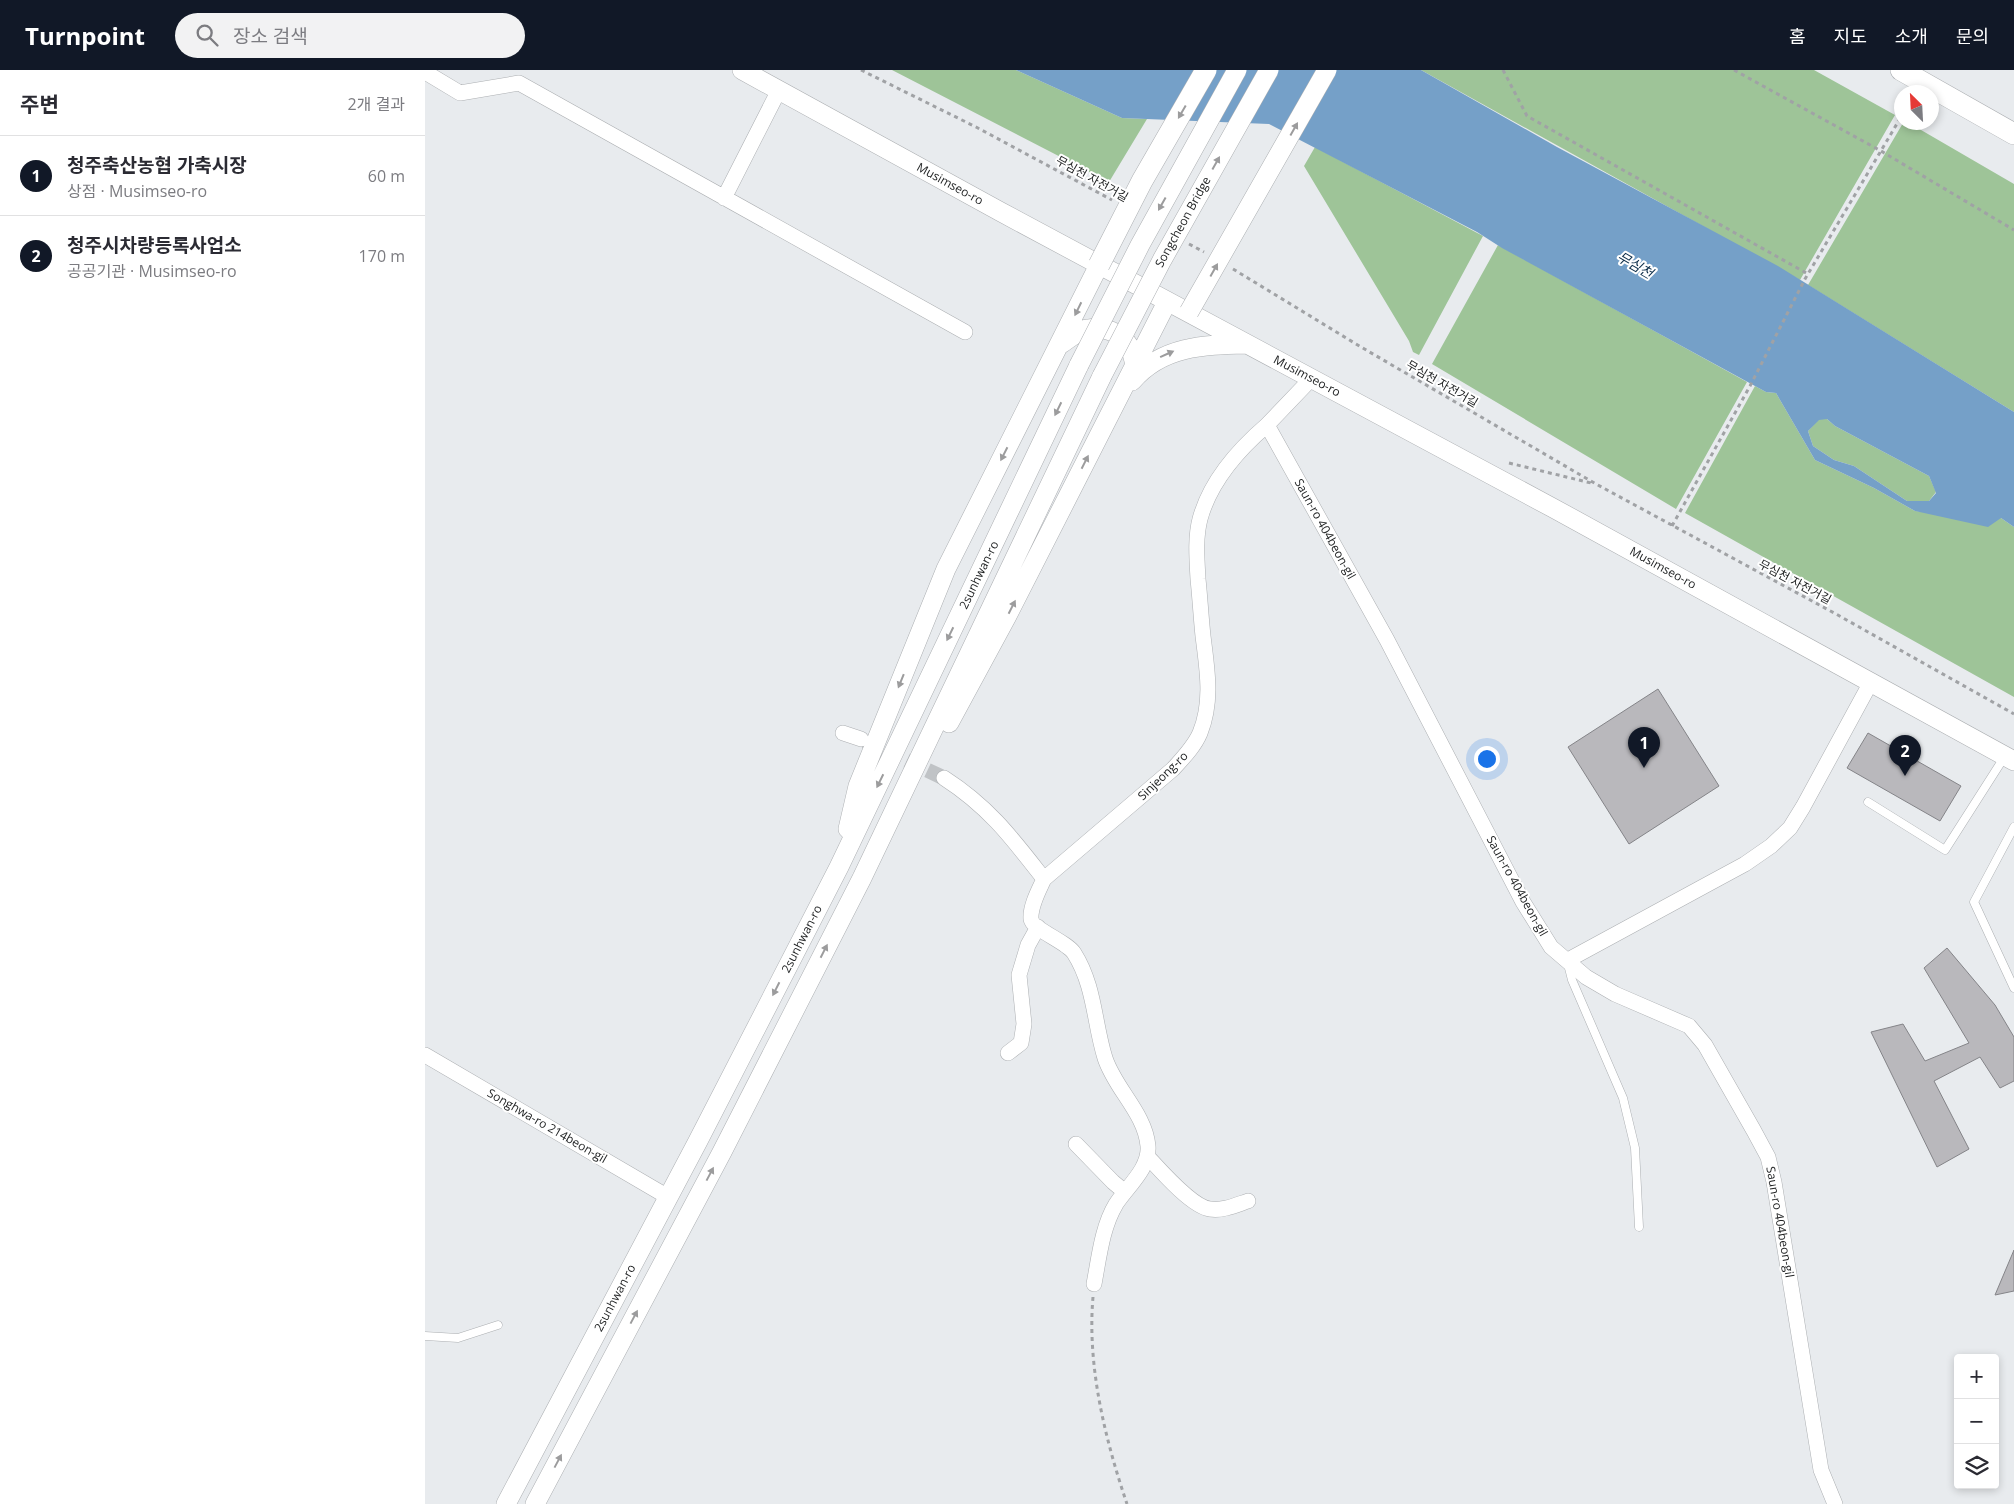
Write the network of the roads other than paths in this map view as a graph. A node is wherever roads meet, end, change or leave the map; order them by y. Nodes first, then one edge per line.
1 (742, 70) edge
2 (1207, 70) edge
3 (1237, 70) edge
4 (1269, 70) edge
5 (1327, 70) edge
6 (1901, 70) edge
7 (425, 72) edge
8 (779, 90) junction
9 (2014, 134) edge
10 (724, 198) junction
11 (1099, 265) junction
12 (1167, 302) junction
13 (1189, 312) junction
14 (965, 332) dead end
15 (1061, 344) junction
16 (1246, 344) junction
17 (1135, 364) junction
18 (1101, 376) joint
19 (1311, 378) junction
20 (1118, 397) junction
21 (1267, 425) junction
22 (1871, 682) junction
23 (843, 733) dead end
24 (861, 739) tunnel mouth
25 (2010, 758) edge
26 (944, 778) tunnel mouth
27 (1868, 802) dead end
28 (2014, 827) edge
29 (839, 867) junction
30 (1044, 879) junction
31 (838, 925) junction
32 (1038, 927) junction
33 (1568, 960) junction
34 (2014, 988) edge
35 (1008, 1053) dead end
36 (425, 1055) edge
37 (1076, 1144) dead end
38 (1148, 1156) junction
39 (1125, 1192) junction
40 (668, 1197) junction
41 (1248, 1201) dead end
42 (1639, 1227) dead end
43 (1094, 1284) road end
44 (498, 1325) dead end
45 (425, 1336) edge
46 (506, 1504) edge
47 (535, 1504) edge
48 (1835, 1504) edge

1 - 8 street, Musimseo-ro
2 -> 11 main road, bridge
3 -> 29 street, 2sunhwan-ro, bridge
18 -> 4 street, Songcheon Bridge, bridge
13 -> 5 street, bridge
6 - 9 main road
7 - 10 street
8 - 10 street
8 - 11 street, Musimseo-ro
10 - 14 street
11 - 12 street, Musimseo-ro
11 -> 15 street
12 - 13 street, Musimseo-ro
12 - 17 street
13 - 16 street, Musimseo-ro
15 - 17 street
15 -> 29 street
16 - 19 street, Musimseo-ro
20 -> 16 street
17 - 20 street
18 - 31 street, 2sunhwan-ro
19 - 21 street
19 - 22 street, Musimseo-ro
31 -> 20 street
21 - 30 street, Sinjeong-ro
21 - 33 street, Saun-ro 404beon-gil
22 - 25 street, Musimseo-ro
22 - 33 street
23 - 24 street
25 - 27 lane
26 - 30 street
28 - 34 lane
29 -> 40 street, 2sunhwan-ro
30 - 32 street
47 -> 31 street, 2sunhwan-ro
32 - 35 street
32 - 38 street
33 - 42 lane
33 - 48 street, Saun-ro 404beon-gil
36 - 40 street, Songhwa-ro 214beon-gil
37 - 39 street
38 - 39 street
38 - 41 street
39 - 43 street
40 - 46 street, 2sunhwan-ro
44 - 45 lane

